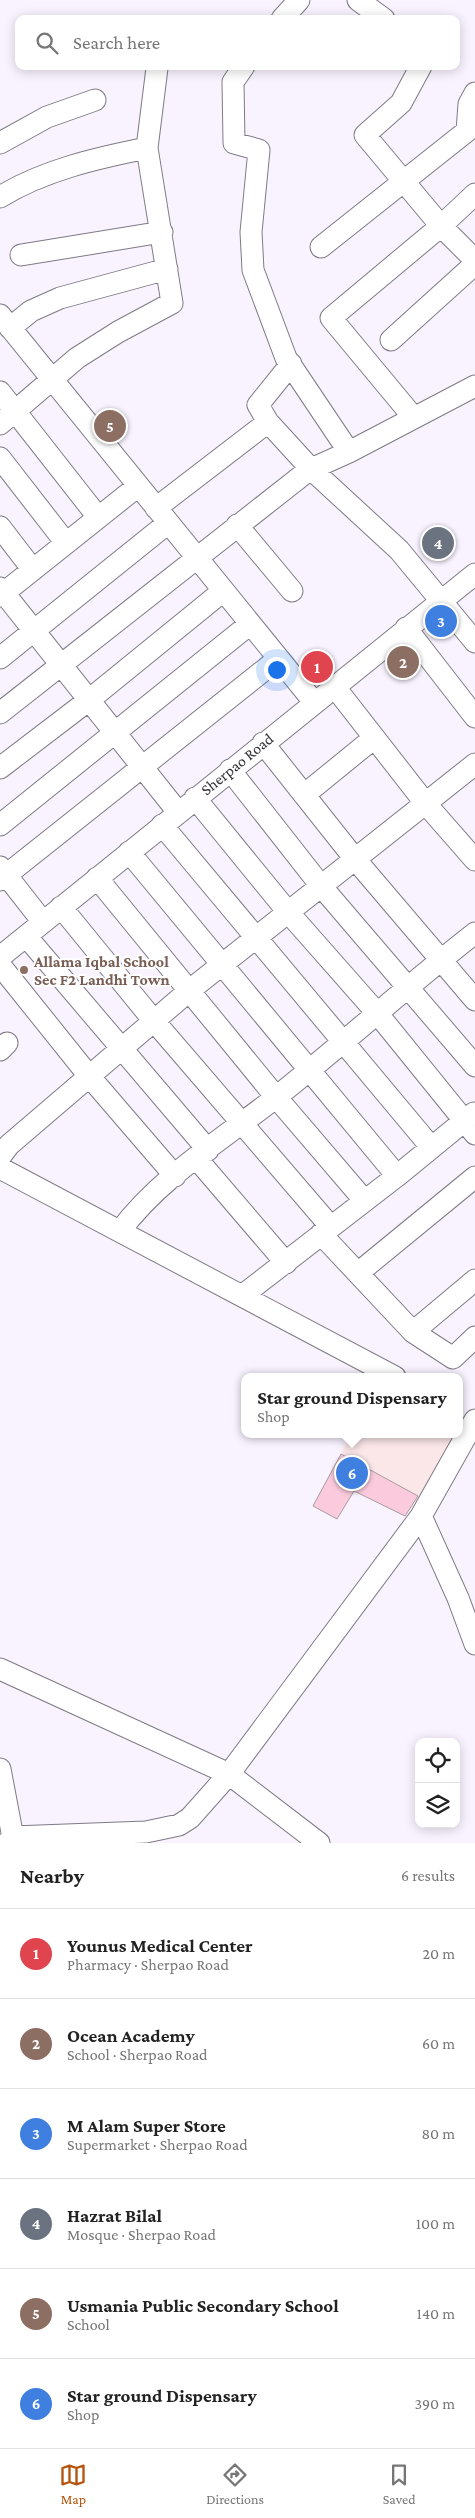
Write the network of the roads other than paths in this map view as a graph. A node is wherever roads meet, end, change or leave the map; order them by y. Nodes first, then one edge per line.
1 (299, 0) edge
2 (358, 0) edge
3 (286, 15) edge
4 (379, 15) edge
5 (157, 70) edge
6 (241, 70) edge
7 (418, 70) edge
8 (475, 92) edge
9 (95, 100) dead end
10 (0, 143) edge
11 (148, 148) junction
12 (404, 182) junction
13 (475, 194) edge
14 (0, 197) edge
15 (440, 226) junction
16 (162, 232) junction
17 (321, 247) dead end
18 (21, 255) dead end
19 (475, 262) edge
20 (167, 269) junction
21 (5, 322) edge
22 (391, 340) dead end
23 (290, 364) junction
24 (53, 381) junction
25 (475, 386) edge
26 (0, 392) edge
27 (8, 418) edge
28 (414, 418) junction
29 (268, 422) junction
30 (349, 452) junction
31 (0, 458) edge
32 (312, 469) junction
33 (138, 486) junction
34 (162, 516) junction
35 (98, 517) junction
36 (237, 526) junction
37 (0, 527) edge
38 (66, 543) junction
39 (195, 557) junction
40 (33, 570) junction
41 (475, 574) edge
42 (223, 591) junction
43 (292, 591) dead end
44 (1, 592) edge
45 (442, 600) junction
46 (250, 624) junction
47 (406, 628) junction
48 (34, 631) junction
49 (475, 642) edge
50 (0, 658) edge
51 (278, 658) junction
52 (61, 664) junction
53 (334, 686) junction
54 (89, 700) junction
55 (314, 702) junction
56 (0, 713) edge
57 (475, 717) edge
58 (116, 733) junction
59 (374, 738) junction
60 (263, 743) junction
61 (142, 766) junction
62 (0, 768) edge
63 (230, 770) junction
64 (472, 772) edge
65 (304, 795) junction
66 (426, 804) junction
67 (178, 812) junction
68 (0, 825) edge
69 (129, 852) junction
70 (355, 859) junction
71 (475, 860) edge
72 (2, 874) edge
73 (97, 878) junction
74 (321, 886) junction
75 (61, 907) junction
76 (288, 912) junction
77 (43, 922) junction
78 (475, 933) edge
79 (26, 936) junction
80 (256, 938) junction
81 (0, 957) edge
82 (440, 960) junction
83 (0, 965) edge
84 (222, 965) junction
85 (407, 988) junction
86 (190, 990) junction
87 (475, 1000) edge
88 (377, 1013) junction
89 (154, 1021) junction
90 (344, 1040) junction
91 (121, 1049) junction
92 (475, 1066) edge
93 (310, 1070) junction
94 (89, 1076) junction
95 (276, 1097) junction
96 (471, 1122) edge
97 (242, 1124) junction
98 (431, 1147) junction
99 (203, 1154) junction
100 (0, 1158) edge
101 (0, 1168) edge
102 (175, 1176) junction
103 (397, 1176) junction
104 (475, 1177) edge
105 (364, 1200) junction
106 (120, 1231) junction
107 (326, 1231) junction
108 (286, 1263) junction
109 (358, 1273) junction
110 (475, 1280) edge
111 (242, 1295) junction
112 (414, 1332) junction
113 (475, 1337) edge
114 (388, 1373) edge
115 (463, 1414) edge
116 (475, 1420) edge
117 (420, 1516) junction
118 (475, 1644) edge
119 (0, 1669) edge
120 (0, 1769) edge
121 (229, 1774) junction
122 (60, 1839) edge
123 (11, 1841) edge
124 (319, 1843) edge

1 - 3 street
2 - 4 street
5 - 11 street
6 - 23 street
7 - 12 street
8 - 12 street
9 - 10 street
11 - 14 street
11 - 16 street
12 - 15 street
12 - 17 street
13 - 15 street
15 - 19 street
15 - 28 street
16 - 18 street
16 - 20 street
19 - 22 street
20 - 21 street
20 - 24 street
21 - 24 street
23 - 29 street
23 - 30 street
24 - 27 street
24 - 33 street
25 - 28 street
26 - 27 street
27 - 35 street
28 - 30 street
29 - 32 street
29 - 34 street
30 - 32 street
31 - 38 street
32 - 36 street
32 - 45 street
33 - 34 street
33 - 35 street
34 - 39 street
34 - 48 street
35 - 38 street
36 - 39 street
36 - 43 street
37 - 40 street
38 - 40 street
39 - 42 street
39 - 52 street
40 - 44 street
41 - 45 street, Sherpao Road
42 - 46 street
42 - 54 street
44 - 48 street
45 - 47 street, Sherpao Road
45 - 49 street
46 - 51 street
46 - 58 street
47 - 53 street, Sherpao Road
47 - 57 street
48 - 50 street
48 - 52 street
51 - 55 street
51 - 61 street
52 - 54 street
52 - 56 street
53 - 55 street, Sherpao Road
53 - 59 street
54 - 58 street
54 - 62 street
55 - 60 street, Sherpao Road
58 - 61 street
58 - 68 street
59 - 65 street
59 - 66 street
60 - 63 street, Sherpao Road
60 - 65 street
61 - 67 street
61 - 72 street
63 - 67 street, Sherpao Road
63 - 74 street
64 - 66 street
65 - 70 street
66 - 70 street
66 - 71 street
67 - 69 street, Sherpao Road
67 - 76 street
67 - 80 street
69 - 73 street, Sherpao Road
69 - 84 street
70 - 74 street
70 - 82 street
72 - 77 street
73 - 75 street, Sherpao Road
73 - 86 street
74 - 76 street
74 - 85 street
75 - 77 street, Sherpao Road
75 - 89 street
76 - 80 street
76 - 88 street
77 - 79 street, Sherpao Road
78 - 82 street
79 - 81 street, Sherpao Road
79 - 91 street
80 - 84 street
80 - 90 street
82 - 85 street
82 - 87 street
83 - 94 street
84 - 86 street
84 - 93 street
85 - 88 street
85 - 92 street
86 - 89 street
86 - 95 street
88 - 90 street
88 - 96 street
89 - 91 street
89 - 97 street
90 - 93 street
90 - 98 street
91 - 94 street
91 - 99 street
93 - 95 street
93 - 103 street
94 - 100 street
94 - 102 street
95 - 97 street
95 - 105 street
96 - 98 street
97 - 99 street
97 - 107 street
98 - 103 street
99 - 102 street
99 - 108 street
101 - 106 street
102 - 106 street
103 - 105 street
104 - 109 street
105 - 107 street
106 - 111 street
107 - 108 street
107 - 109 street
108 - 111 street
109 - 112 street
110 - 112 street
111 - 114 street
112 - 113 street
115 - 116 street
116 - 117 street
117 - 118 street
117 - 121 street
119 - 121 street
120 - 123 street
121 - 122 street
121 - 124 street
122 - 123 street

